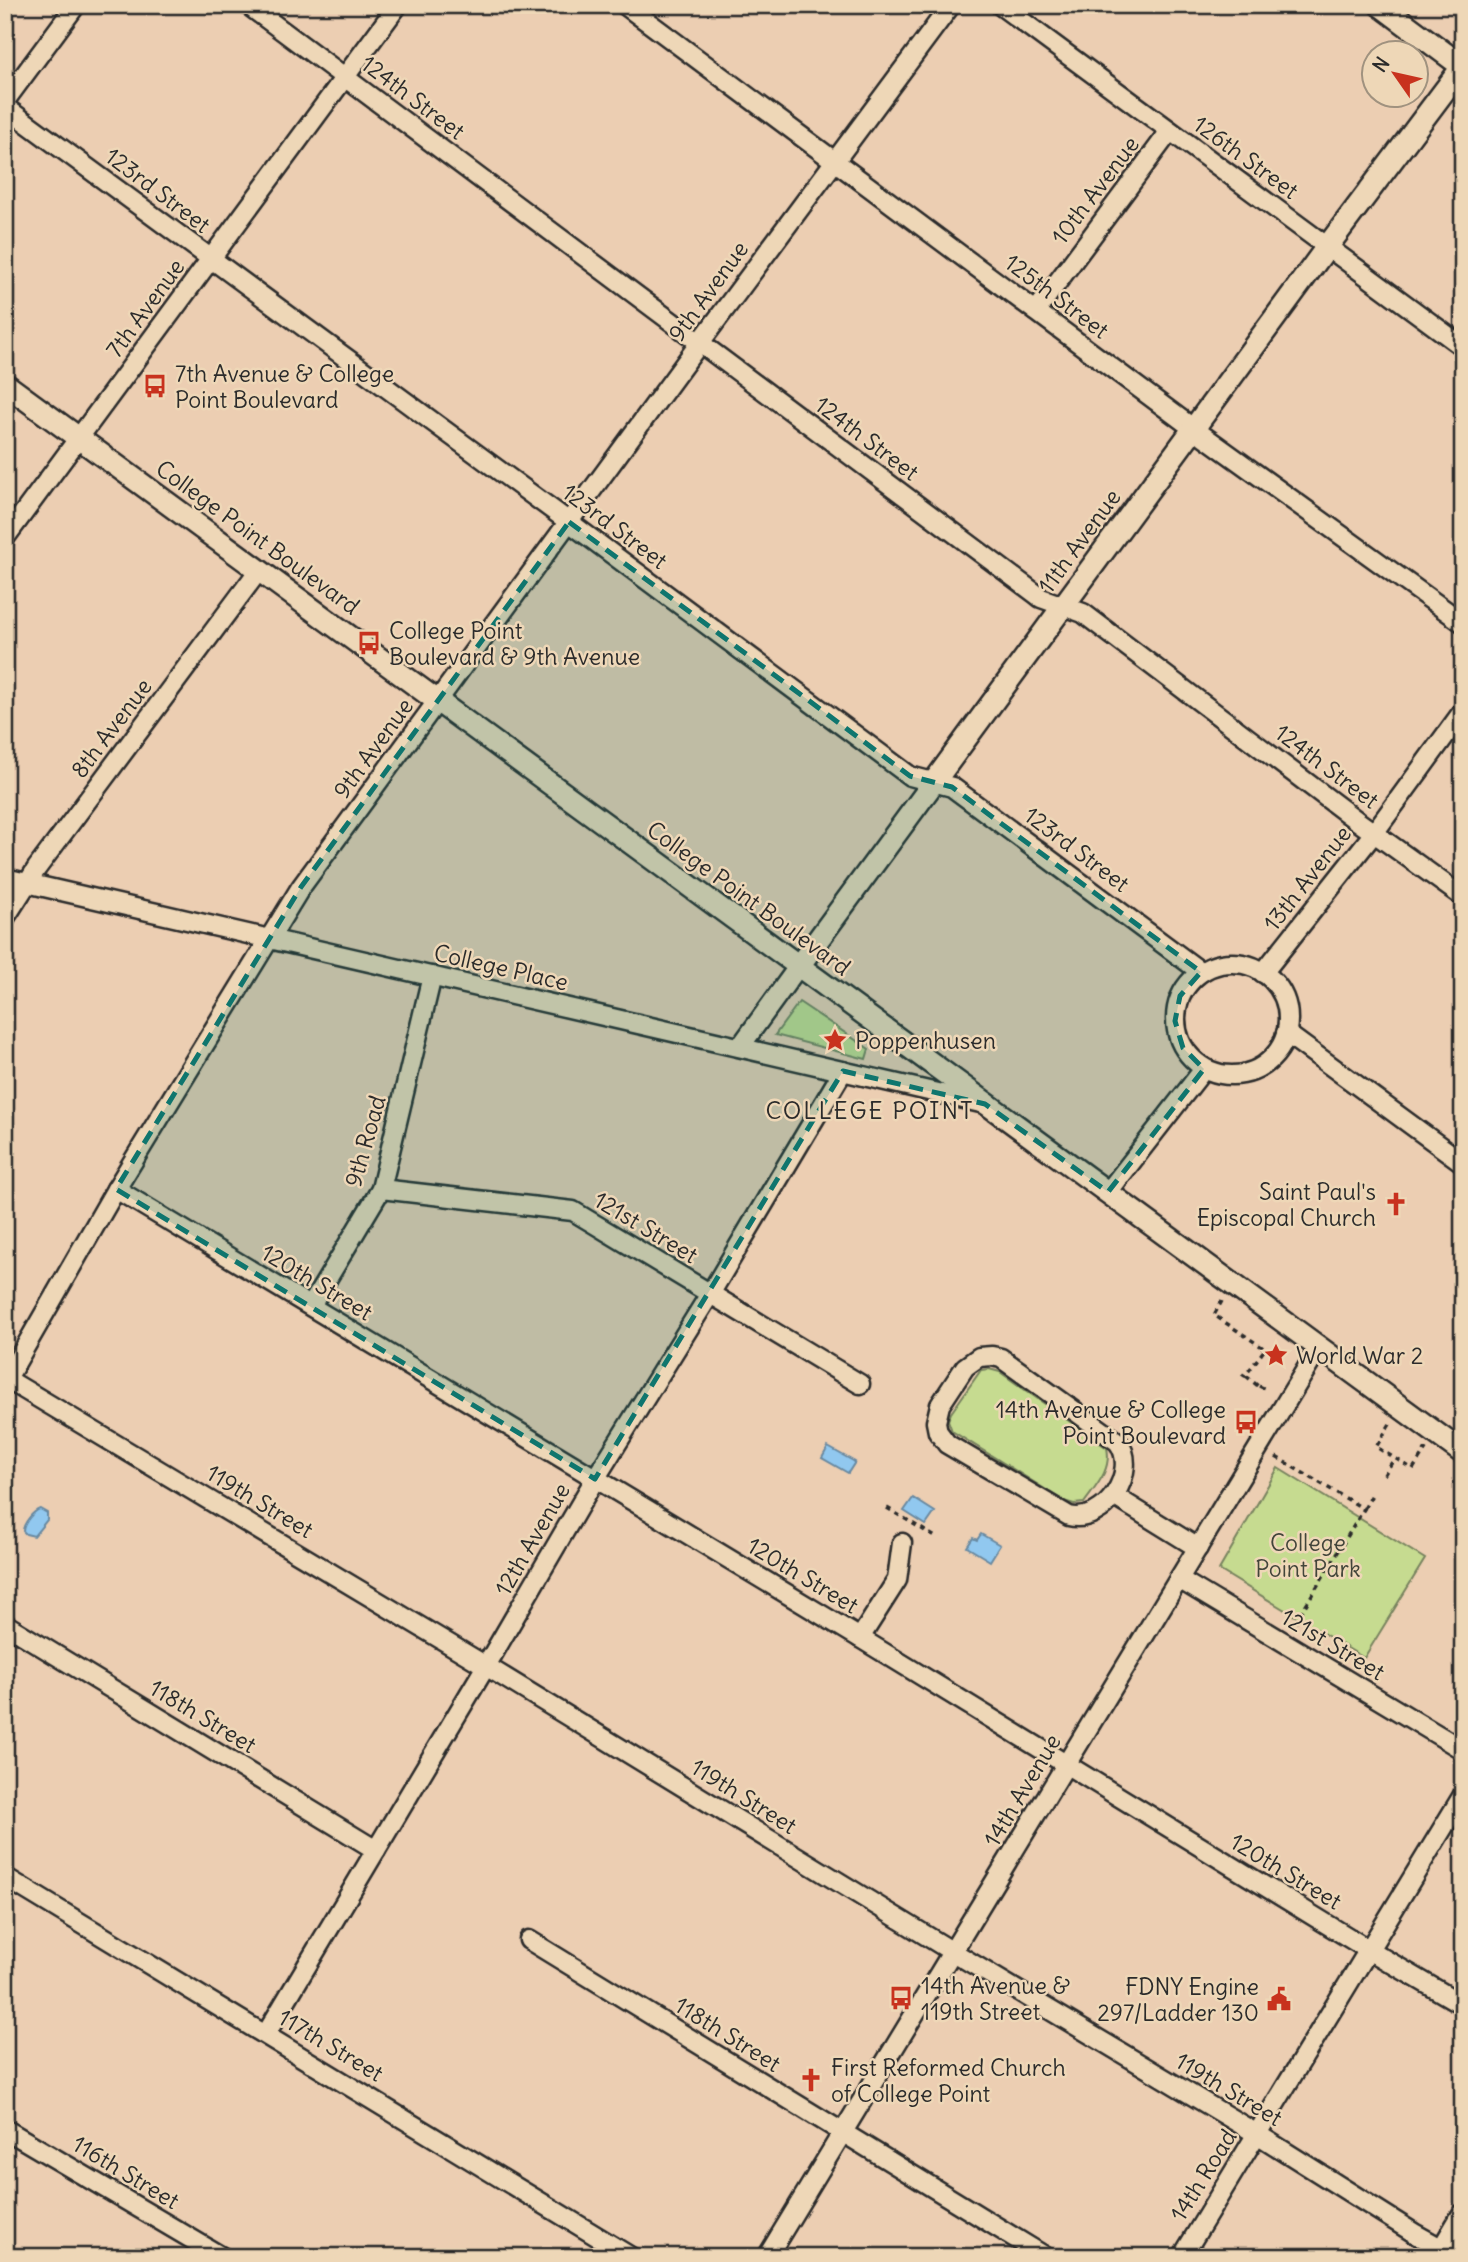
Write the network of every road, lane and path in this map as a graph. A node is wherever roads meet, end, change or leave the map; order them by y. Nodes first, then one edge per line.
1 (76, 5) edge
2 (248, 5) edge
3 (398, 5) edge
4 (625, 5) edge
5 (951, 5) edge
6 (1000, 5) edge
7 (1380, 5) edge
8 (1463, 67) edge
9 (345, 77) junction
10 (5, 101) edge
11 (5, 107) edge
12 (1170, 131) junction
13 (834, 161) junction
14 (1327, 247) junction
15 (211, 260) junction
16 (1036, 311) junction
17 (699, 344) junction
18 (1463, 347) edge
19 (5, 384) edge
20 (1194, 429) junction
21 (79, 438) junction
22 (569, 522) junction
23 (5, 538) edge
24 (259, 570) junction
25 (1064, 606) junction
26 (1463, 623) edge
27 (437, 702) junction
28 (1463, 711) edge
29 (933, 782) junction
30 (1374, 833) junction
31 (5, 878) edge
32 (26, 883) junction
33 (1463, 897) edge
34 (5, 918) edge
35 (270, 939) junction
36 (798, 967) junction
37 (1201, 972) junction
38 (1263, 972) junction
39 (432, 976) junction
40 (1286, 1033) junction
41 (740, 1047) junction
42 (1204, 1069) junction
43 (843, 1071) junction
44 (985, 1104) junction
45 (1463, 1163) edge
46 (116, 1189) junction
47 (381, 1189) junction
48 (1108, 1192) junction
49 (710, 1294) junction
50 (1222, 1301) dead end
51 (311, 1306) junction
52 (1319, 1348) junction
53 (6, 1379) edge
54 (859, 1384) dead end
55 (1268, 1390) dead end
56 (1389, 1426) dead end
57 (1424, 1452) dead end
58 (1463, 1452) edge
59 (1276, 1457) dead end
60 (1395, 1458) junction
61 (1384, 1475) dead end
62 (595, 1479) junction
63 (1373, 1493) dead end
64 (1114, 1496) junction
65 (887, 1508) dead end
66 (1364, 1509) junction
67 (937, 1538) dead end
68 (902, 1543) dead end
69 (1198, 1548) junction
70 (1179, 1579) junction
71 (5, 1624) edge
72 (1292, 1628) dead end
73 (860, 1638) junction
74 (486, 1666) junction
75 (1463, 1750) edge
76 (1066, 1765) junction
77 (1463, 1795) edge
78 (376, 1850) junction
79 (5, 1877) edge
80 (529, 1940) dead end
81 (1369, 1950) junction
82 (953, 1952) junction
83 (1463, 2005) edge
84 (266, 2034) junction
85 (5, 2129) edge
86 (841, 2132) junction
87 (1258, 2134) junction
88 (1463, 2215) edge
89 (1446, 2254) edge
90 (222, 2257) edge
91 (631, 2257) edge
92 (767, 2257) edge
93 (1046, 2257) edge
94 (1182, 2257) edge

1 - 10 street
2 - 9 street, 124th Street
3 - 9 street, 7th Avenue
4 - 13 street, 125th Street
5 - 13 street, 9th Avenue
6 - 12 street, 126th Street
7 - 8 street
8 - 14 street, 11th Avenue
9 - 15 street, 7th Avenue
9 - 17 street, 124th Street
11 - 15 street, 123rd Street
12 - 14 street, 126th Street
12 - 16 street, 10th Avenue
13 - 16 street, 125th Street
13 - 17 street, 9th Avenue
14 - 18 street, 126th Street
14 - 20 street, 11th Avenue
15 - 21 street, 7th Avenue
15 - 22 street, 123rd Street
16 - 20 street, 125th Street
17 - 22 street, 9th Avenue
17 - 25 street, 124th Street
19 - 21 street, College Point Boulevard
20 - 25 street, 11th Avenue
20 - 26 street, 125th Street
21 - 23 street, 7th Avenue
21 - 24 street, College Point Boulevard
22 - 27 street, 9th Avenue
22 - 29 street, 123rd Street
24 - 27 street, College Point Boulevard
24 - 32 street, 8th Avenue
25 - 29 street, 11th Avenue
25 - 30 street, 124th Street
27 - 35 street, 9th Avenue
27 - 36 street, College Point Boulevard
28 - 30 street, 13th Avenue
29 - 36 street, 11th Avenue
29 - 37 street, 123rd Street
30 - 33 street, 124th Street
30 - 38 street, 13th Avenue
31 - 32 street, College Place
32 - 34 street, 8th Avenue
32 - 35 street, College Place
35 - 39 street, College Place
35 - 46 street, 9th Avenue
36 - 41 street, 11th Avenue
36 - 44 street, College Point Boulevard
37 - 38 street
37 - 42 street
38 - 40 street
39 - 41 street, College Place
39 - 47 street, 9th Road
40 - 42 street
40 - 45 street
41 - 43 street, College Place
42 - 48 street
43 - 44 street, College Place
43 - 49 street, 12th Avenue
44 - 48 street, College Point Boulevard
46 - 51 street, 120th Street
46 - 53 street, 9th Avenue
47 - 49 street, 121st Street
47 - 51 street, 9th Road
48 - 52 street, College Point Boulevard
49 - 54 street, 121st Street
49 - 62 street, 12th Avenue
50 - 55 path
51 - 62 street, 120th Street
52 - 58 street, College Point Boulevard
52 - 69 street, 14th Avenue
53 - 74 street, 119th Street
56 - 60 path
57 - 60 path
59 - 66 path
60 - 61 path
62 - 73 street, 120th Street
62 - 74 street, 12th Avenue
63 - 66 path
64 - 64 street
64 - 69 street
65 - 67 path
66 - 72 path
68 - 73 street
69 - 70 street, 14th Avenue
70 - 75 street, 121st Street
70 - 76 street, 14th Avenue
71 - 78 street, 118th Street
73 - 76 street, 120th Street
74 - 78 street, 12th Avenue
74 - 82 street, 119th Street
76 - 81 street, 120th Street
76 - 82 street, 14th Avenue
77 - 81 street, 14th Road
78 - 84 street, 12th Avenue
79 - 84 street, 117th Street
80 - 86 street, 118th Street
81 - 83 street, 120th Street
81 - 87 street, 14th Road
82 - 86 street, 14th Avenue
82 - 87 street, 119th Street
84 - 91 street, 117th Street
85 - 90 street, 116th Street
86 - 92 street, 14th Avenue
86 - 93 street, 118th Street
87 - 89 street, 119th Street
87 - 94 street, 14th Road
88 - 89 street

